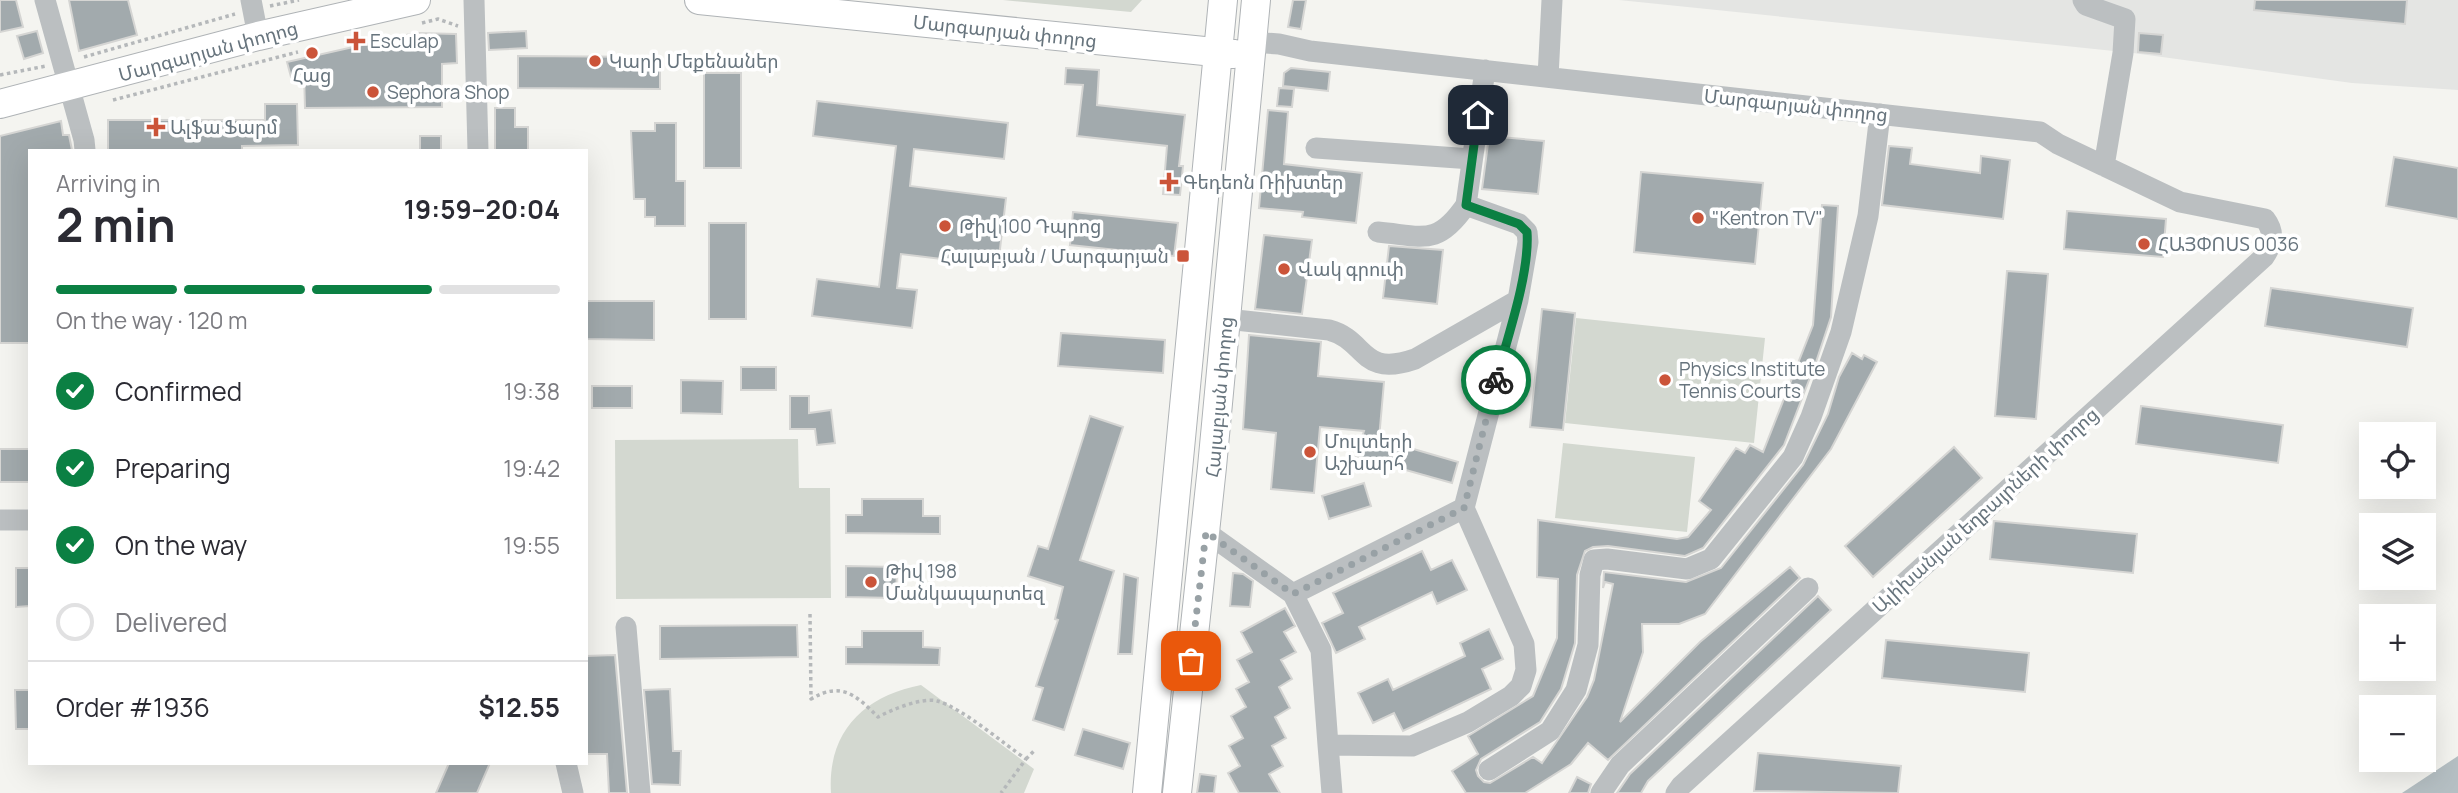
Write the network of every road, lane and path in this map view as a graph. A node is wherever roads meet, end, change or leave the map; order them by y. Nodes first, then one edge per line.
1 (45, 0) edge
2 (299, 0) edge
3 (397, 0) edge
4 (474, 0) edge
5 (699, 0) edge
6 (827, 0) edge
7 (1223, 0) edge
8 (1255, 0) edge
9 (1552, 0) edge
10 (2084, 0) edge
11 (414, 13) edge
12 (255, 19) edge
13 (463, 28) dead end
14 (1218, 45) junction
15 (1251, 49) junction
16 (306, 50) dead end
17 (1485, 70) junction
18 (0, 75) edge
19 (1548, 77) junction
20 (69, 85) junction
21 (0, 101) edge
22 (1880, 114) junction
23 (1316, 148) dead end
24 (85, 149) edge
25 (478, 149) edge
26 (1472, 159) junction
27 (2104, 166) junction
28 (1466, 205) junction
29 (2265, 219) joint
30 (1378, 232) dead end
31 (1518, 300) junction
32 (1226, 319) junction
33 (1464, 508) junction
34 (0, 520) edge
35 (28, 520) edge
36 (1206, 532) junction
37 (1808, 588) dead end
38 (1293, 594) junction
39 (810, 614) dead end
40 (626, 627) dead end
41 (1328, 745) junction
42 (1034, 751) dead end
43 (1026, 759) junction
44 (566, 765) edge
45 (1489, 770) dead end
46 (573, 793) edge
47 (640, 793) edge
48 (1001, 793) edge
49 (1147, 793) edge
50 (1177, 793) edge
51 (1332, 793) edge
52 (1601, 793) edge
53 (1676, 793) edge

1 - 20 street
2 - 12 path
3 - 12 main road, Մարգարյան փողոց
4 - 25 street
5 - 14 main road, Մարգարյան փողոց
6 - 14 main road, Մարգարյան փողոց
7 - 14 main road, Հալաբյան փողոց
8 - 15 main road, Հալաբյան փողոց
9 - 19 street
10 - 27 street
11 - 12 main road, Մարգարյան փողոց
11 - 13 path
12 - 20 main road, Մարգարյան փողոց
12 - 20 path
14 - 15 main road, Մարգարյան փողոց
14 - 49 main road, Հալաբյան փողոց
15 - 17 street, Մարգարյան փողոց
15 - 32 main road, Հալաբյան փողոց
16 - 20 path
17 - 19 street, Մարգարյան փողոց
17 - 26 street
18 - 20 path
19 - 22 street, Մարգարյան փողոց
20 - 21 main road, Մարգարյան փողոց
20 - 24 street
22 - 27 street, Մարգարյան փողոց
22 - 45 street
23 - 26 street
26 - 28 street
27 - 29 street, Մարգարյան փողոց
28 - 30 street
28 - 31 street
29 - 53 street, Ալիխանյան եղբայրների փողոց
31 - 32 street
31 - 33 street
32 - 36 main road, Հալաբյան փողոց
33 - 38 street
33 - 41 street
34 - 35 street
36 - 38 street
36 - 50 main road, Հալաբյան փողոց
37 - 52 street
38 - 41 street
39 - 43 path
40 - 47 street
41 - 51 street
42 - 43 path
43 - 48 path
44 - 46 street

